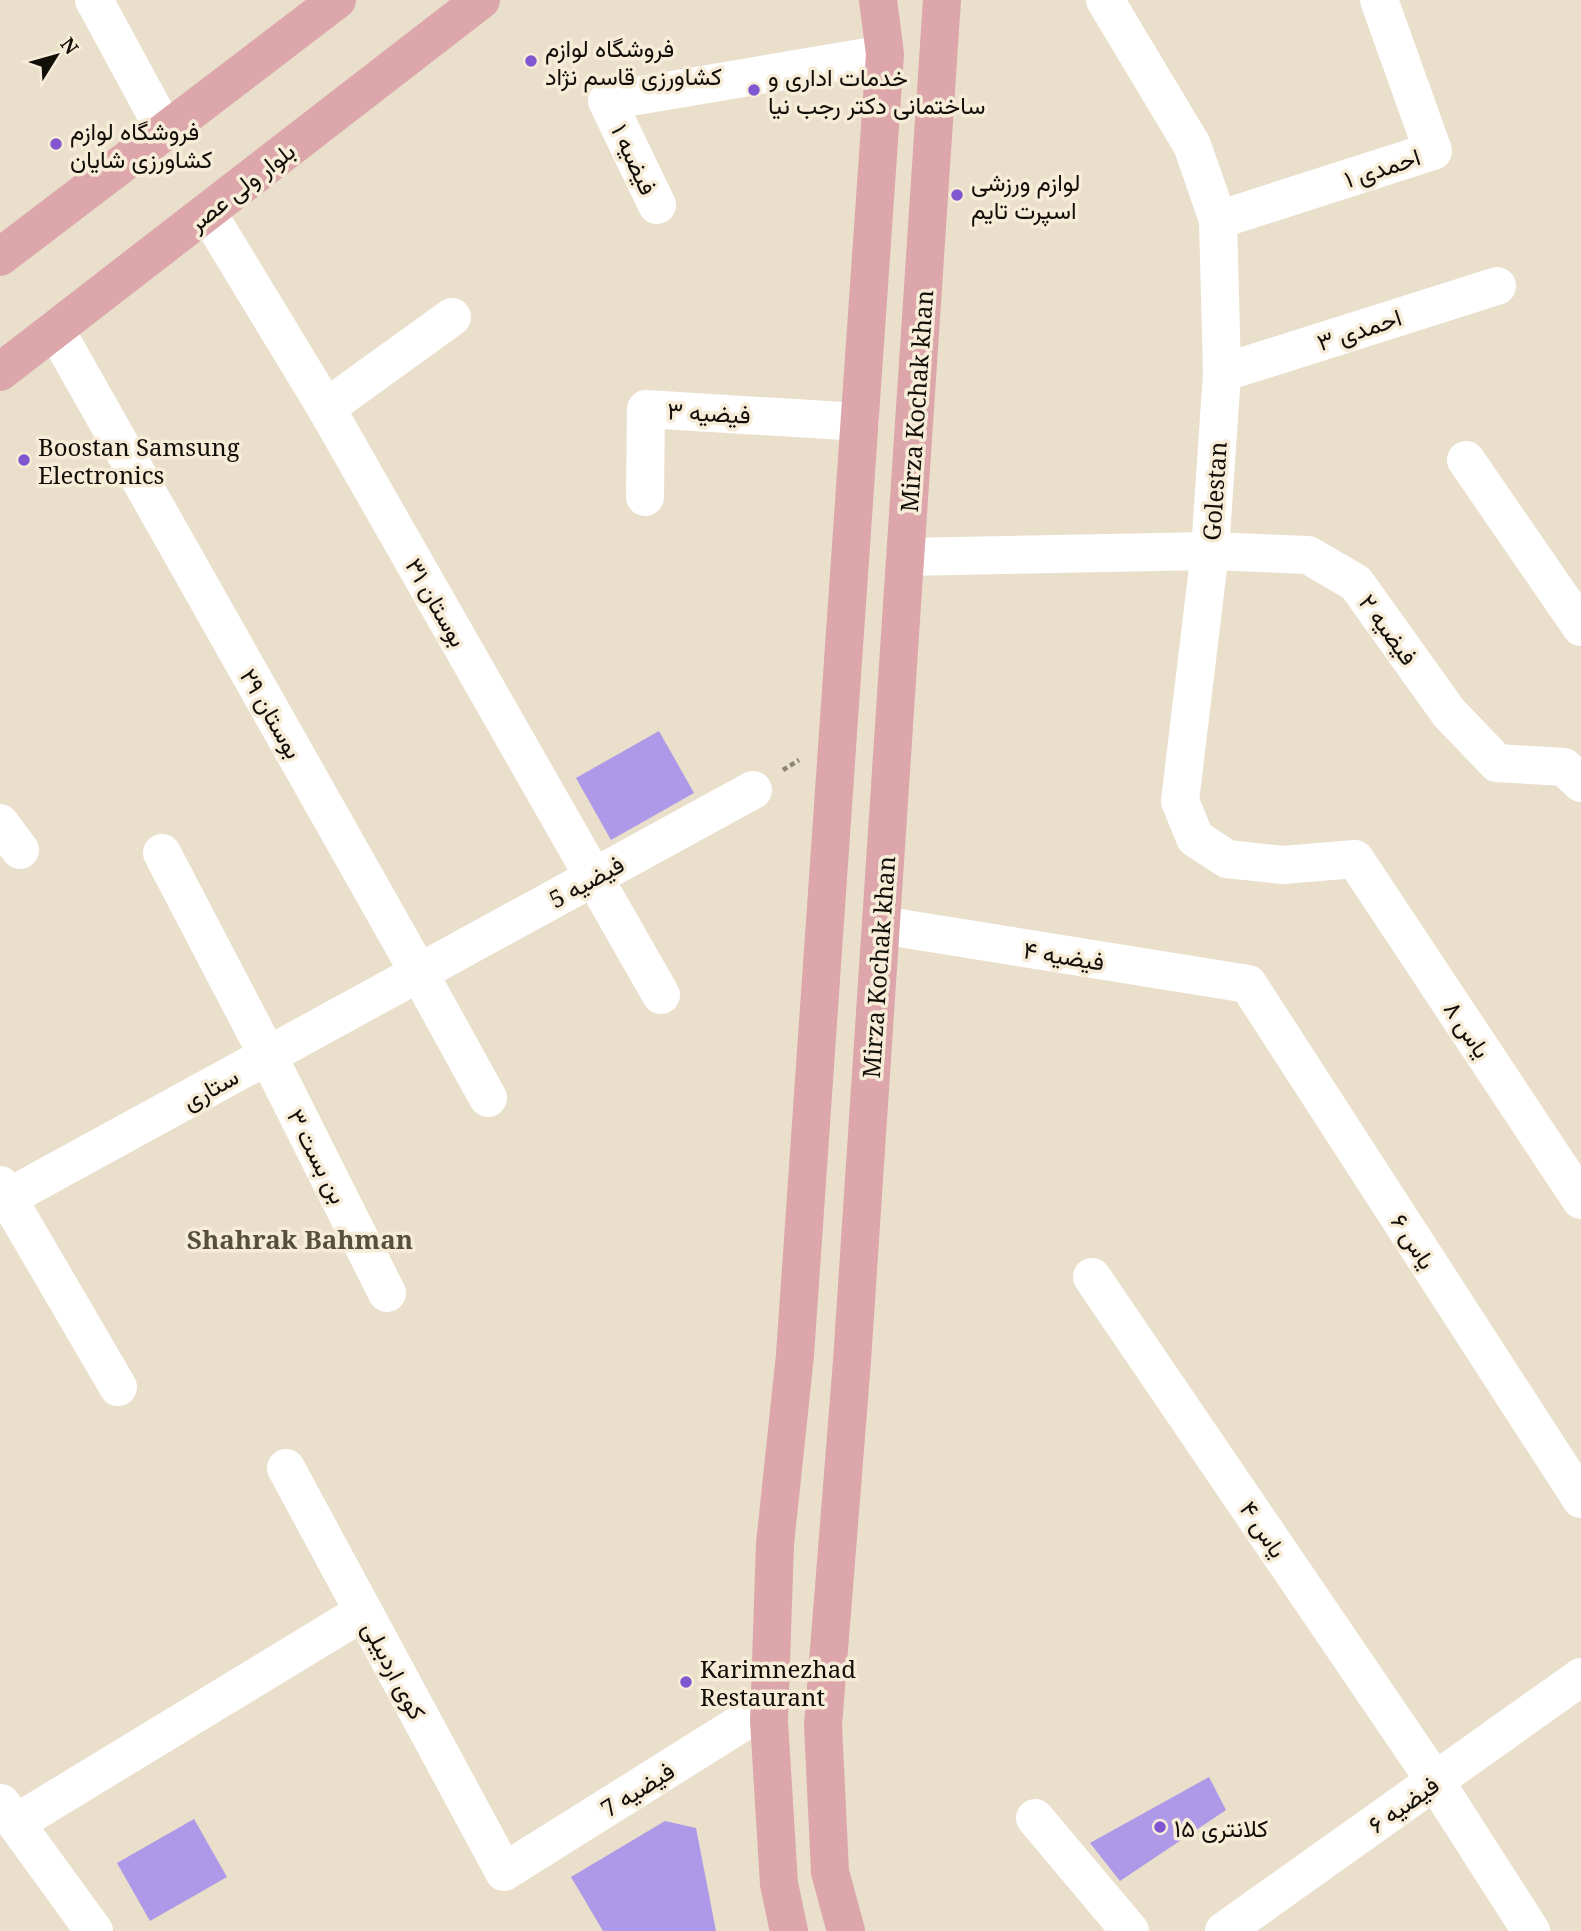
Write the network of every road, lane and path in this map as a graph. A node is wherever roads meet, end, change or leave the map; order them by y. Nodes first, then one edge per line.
1 (94, 0) edge
2 (337, 0) edge
3 (481, 0) edge
4 (878, 0) edge
5 (942, 0) edge
6 (1105, 0) edge
7 (1379, 0) edge
8 (885, 54) junction
9 (165, 131) junction
10 (657, 205) dead end
11 (207, 212) junction
12 (1218, 220) junction
13 (0, 257) edge
14 (1497, 286) dead end
15 (452, 317) dead end
16 (55, 329) junction
17 (0, 372) edge
18 (1222, 373) junction
19 (326, 408) junction
20 (860, 422) junction
21 (1466, 460) dead end
22 (645, 497) dead end
23 (1210, 551) junction
24 (905, 557) junction
25 (1581, 627) edge
26 (1575, 767) edge
27 (752, 790) dead end
28 (162, 853) dead end
29 (1355, 859) joint
30 (595, 876) junction
31 (881, 925) junction
32 (419, 972) junction
33 (1248, 984) joint
34 (662, 995) dead end
35 (268, 1056) junction
36 (488, 1098) dead end
37 (2, 1195) edge
38 (1581, 1199) edge
39 (1092, 1277) dead end
40 (387, 1293) dead end
41 (795, 1355) junction
42 (852, 1360) junction
43 (118, 1387) dead end
44 (286, 1468) dead end
45 (1581, 1499) edge
46 (363, 1612) junction
47 (1581, 1677) edge
48 (770, 1705) junction
49 (1435, 1781) junction
50 (8, 1812) edge
51 (1035, 1818) dead end
52 (505, 1872) joint
53 (94, 1931) edge
54 (789, 1931) edge
55 (846, 1931) edge
56 (1130, 1931) edge
57 (1224, 1931) edge
58 (1531, 1931) edge

1 - 9 street
2 - 9 main road
3 - 11 main road, بلوار ولی عصر
4 - 8 main road
5 - 24 main road, Mirza Kochak khan
6 - 12 street, Golestan
7 - 12 street, احمدی ۱
8 - 10 street, فیضیه ۱
8 - 20 main road
9 - 13 main road
11 - 16 main road, بلوار ولی عصر
11 - 19 street, بوستان ۳۱
12 - 18 street, Golestan
14 - 18 street, احمدی ۳
15 - 19 street
16 - 17 main road, بلوار ولی عصر
16 - 32 street, بوستان ۲۹
18 - 23 street, Golestan
19 - 30 street, بوستان ۳۱
20 - 22 street, فیضیه ۳
20 - 41 main road
21 - 25 street
23 - 24 street, فیضیه ۲
23 - 26 street, فیضیه ۲
23 - 29 street, Golestan
24 - 31 main road, Mirza Kochak khan
27 - 30 street, فیضیه 5
28 - 35 street, بن بست ۳
29 - 38 street, یاس ۸
30 - 32 street, فیضیه 5
30 - 34 street, بوستان ۳۱
31 - 33 street, فیضیه ۴
31 - 42 main road, Mirza Kochak khan
32 - 35 street, ستاری
32 - 36 street, بوستان ۲۹
33 - 45 street, یاس ۶
35 - 37 street, ستاری
35 - 40 street, بن بست ۳
37 - 43 street
39 - 49 street, یاس ۴
41 - 42 main road
41 - 48 main road
42 - 55 main road, Mirza Kochak khan
44 - 46 street, کوی اردبیلی
46 - 50 street
46 - 52 street, کوی اردبیلی
47 - 49 street, فیضیه ۶
48 - 52 street, فیضیه 7
48 - 54 main road
49 - 57 street, فیضیه ۶
49 - 58 street, یاس ۴
50 - 53 street
51 - 56 street

